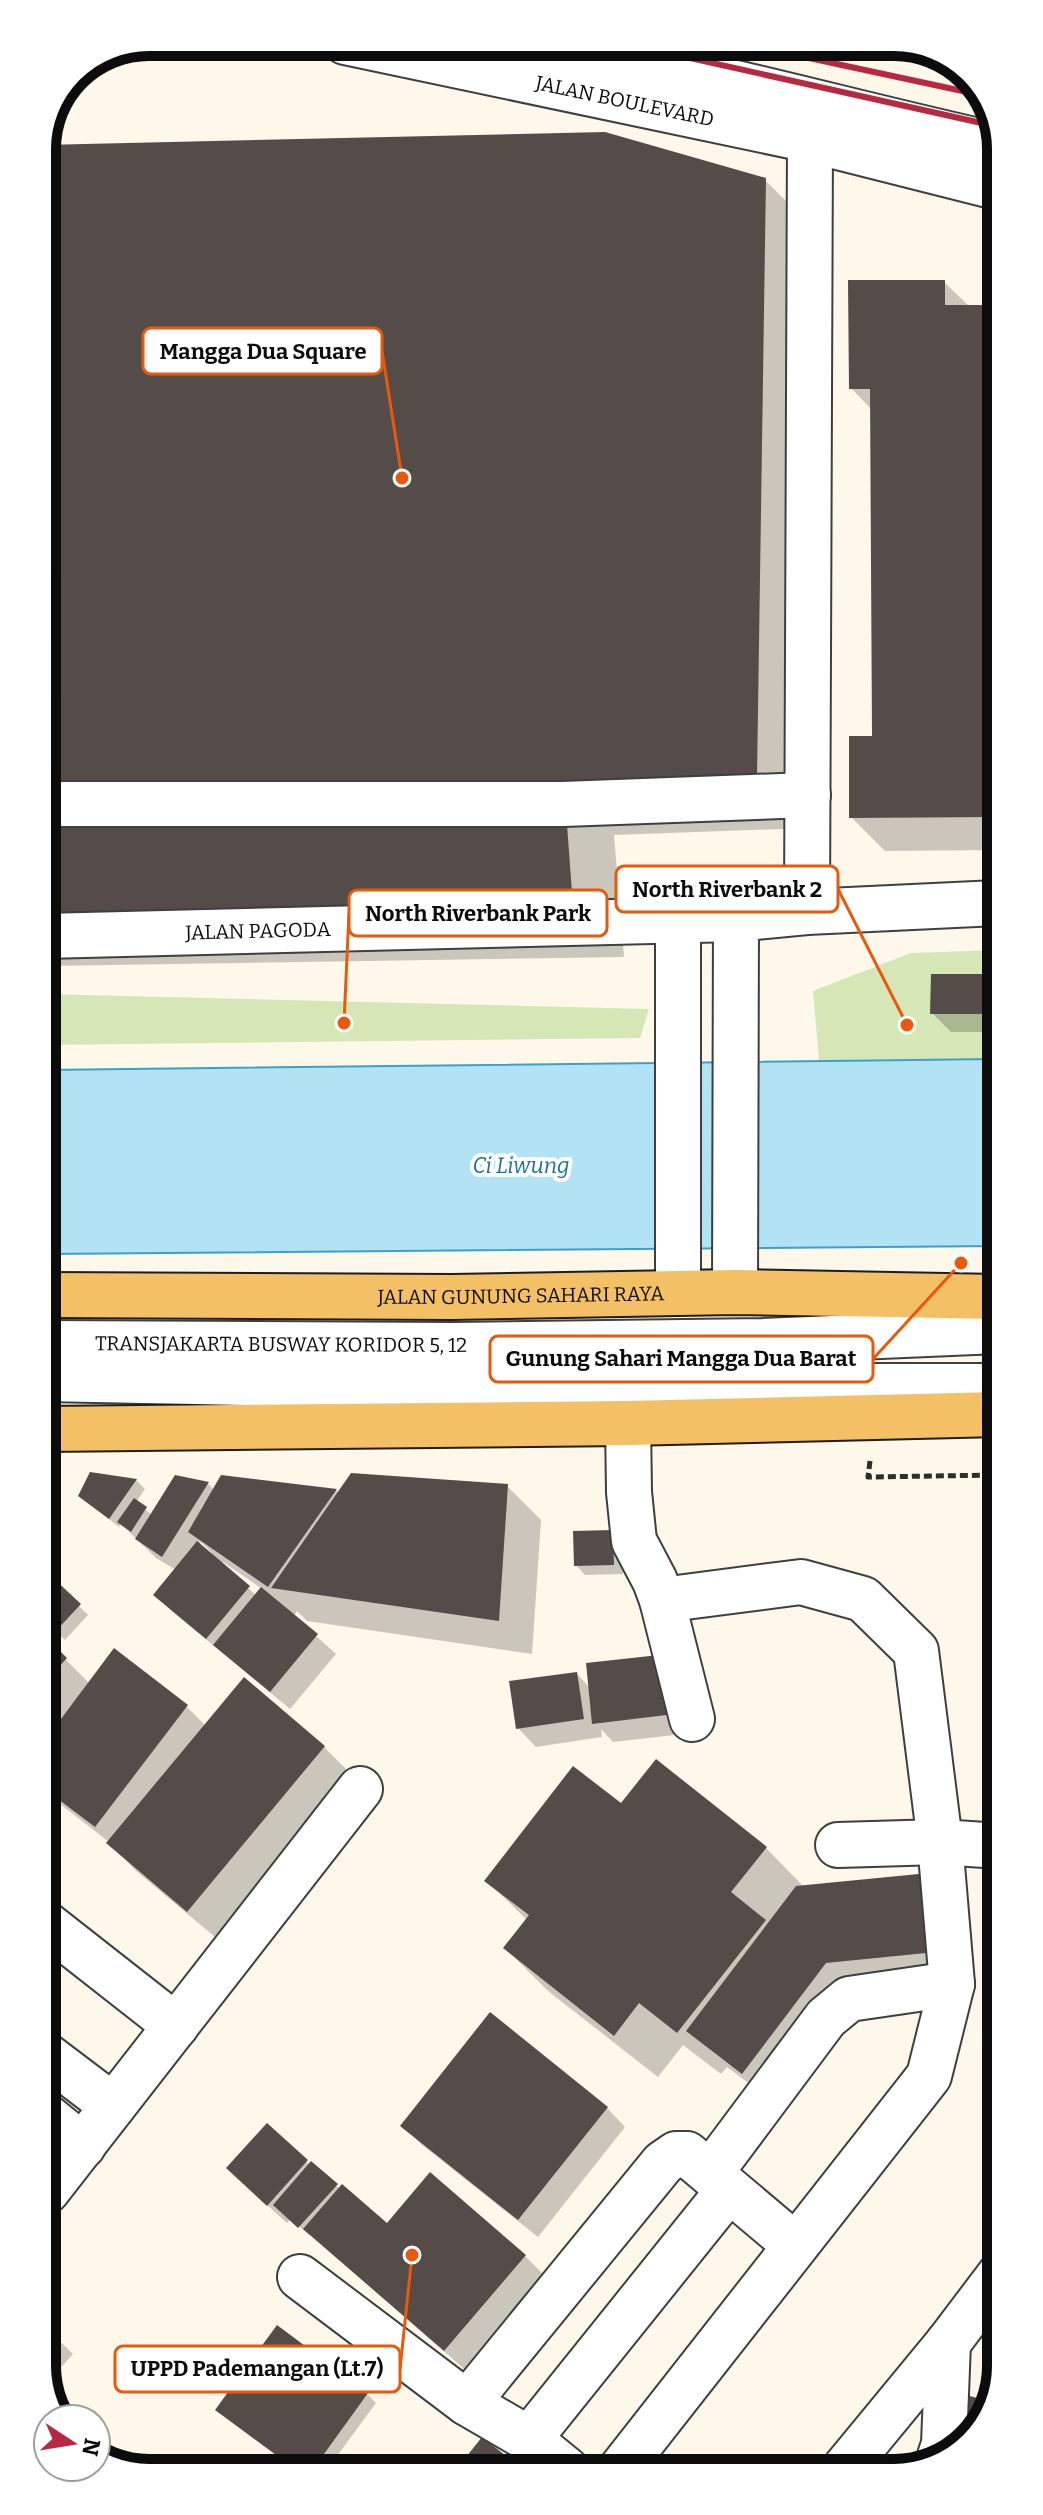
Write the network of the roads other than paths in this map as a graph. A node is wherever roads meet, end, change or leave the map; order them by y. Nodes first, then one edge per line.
1 (411, 56) edge
2 (622, 56) edge
3 (810, 140) junction
4 (986, 143) edge
5 (987, 185) edge
6 (808, 795) junction
7 (56, 804) edge
8 (987, 903) edge
9 (807, 912) junction
10 (736, 919) junction
11 (678, 920) junction
12 (56, 936) edge
13 (735, 1272) junction
14 (678, 1274) junction
15 (56, 1295) edge
16 (987, 1296) edge
17 (987, 1331) edge
18 (56, 1343) edge
19 (56, 1379) edge
20 (987, 1386) edge
21 (987, 1414) edge
22 (628, 1423) junction
23 (56, 1429) edge
24 (662, 1600) junction
25 (692, 1719) dead end
26 (360, 1789) dead end
27 (940, 1842) junction
28 (838, 1845) dead end
29 (987, 1845) edge
30 (56, 1932) edge
31 (952, 1984) junction
32 (176, 2026) junction
33 (56, 2063) edge
34 (113, 2106) junction
35 (56, 2124) edge
36 (83, 2146) junction
37 (56, 2180) edge
38 (720, 2182) junction
39 (795, 2245) junction
40 (300, 2277) dead end
41 (987, 2291) edge
42 (948, 2343) junction
43 (467, 2403) junction
44 (529, 2439) junction
45 (944, 2444) edge
46 (554, 2459) edge
47 (629, 2459) edge
48 (852, 2459) edge

1 - 3 street, JALAN BOULEVARD
2 - 4 street
3 - 5 street, JALAN BOULEVARD
3 - 6 street
6 - 7 street
6 - 9 street
8 - 9 street, JALAN PAGODA
9 - 10 street, JALAN PAGODA
10 - 11 street, JALAN PAGODA
10 - 13 street
11 - 12 street, JALAN PAGODA
11 - 14 street
13 - 14 main road, JALAN GUNUNG SAHARI RAYA
13 - 16 main road, JALAN GUNUNG SAHARI RAYA
14 - 15 main road, JALAN GUNUNG SAHARI RAYA
17 - 18 street, TRANSJAKARTA BUSWAY KORIDOR 5, 12
19 - 20 street, TRANSJAKARTA BUSWAY KORIDOR 5, 12
21 - 22 main road
22 - 23 main road
22 - 24 street
24 - 25 street
24 - 27 street
26 - 32 street
27 - 28 street
27 - 29 street
27 - 31 street
30 - 32 street
31 - 38 street
31 - 39 street
32 - 34 street
33 - 34 street
34 - 36 street
35 - 36 street
36 - 37 street
38 - 39 street
38 - 43 street
38 - 44 street
39 - 47 street
40 - 43 street
41 - 42 street
42 - 45 street
42 - 48 street
43 - 44 street
44 - 46 street

